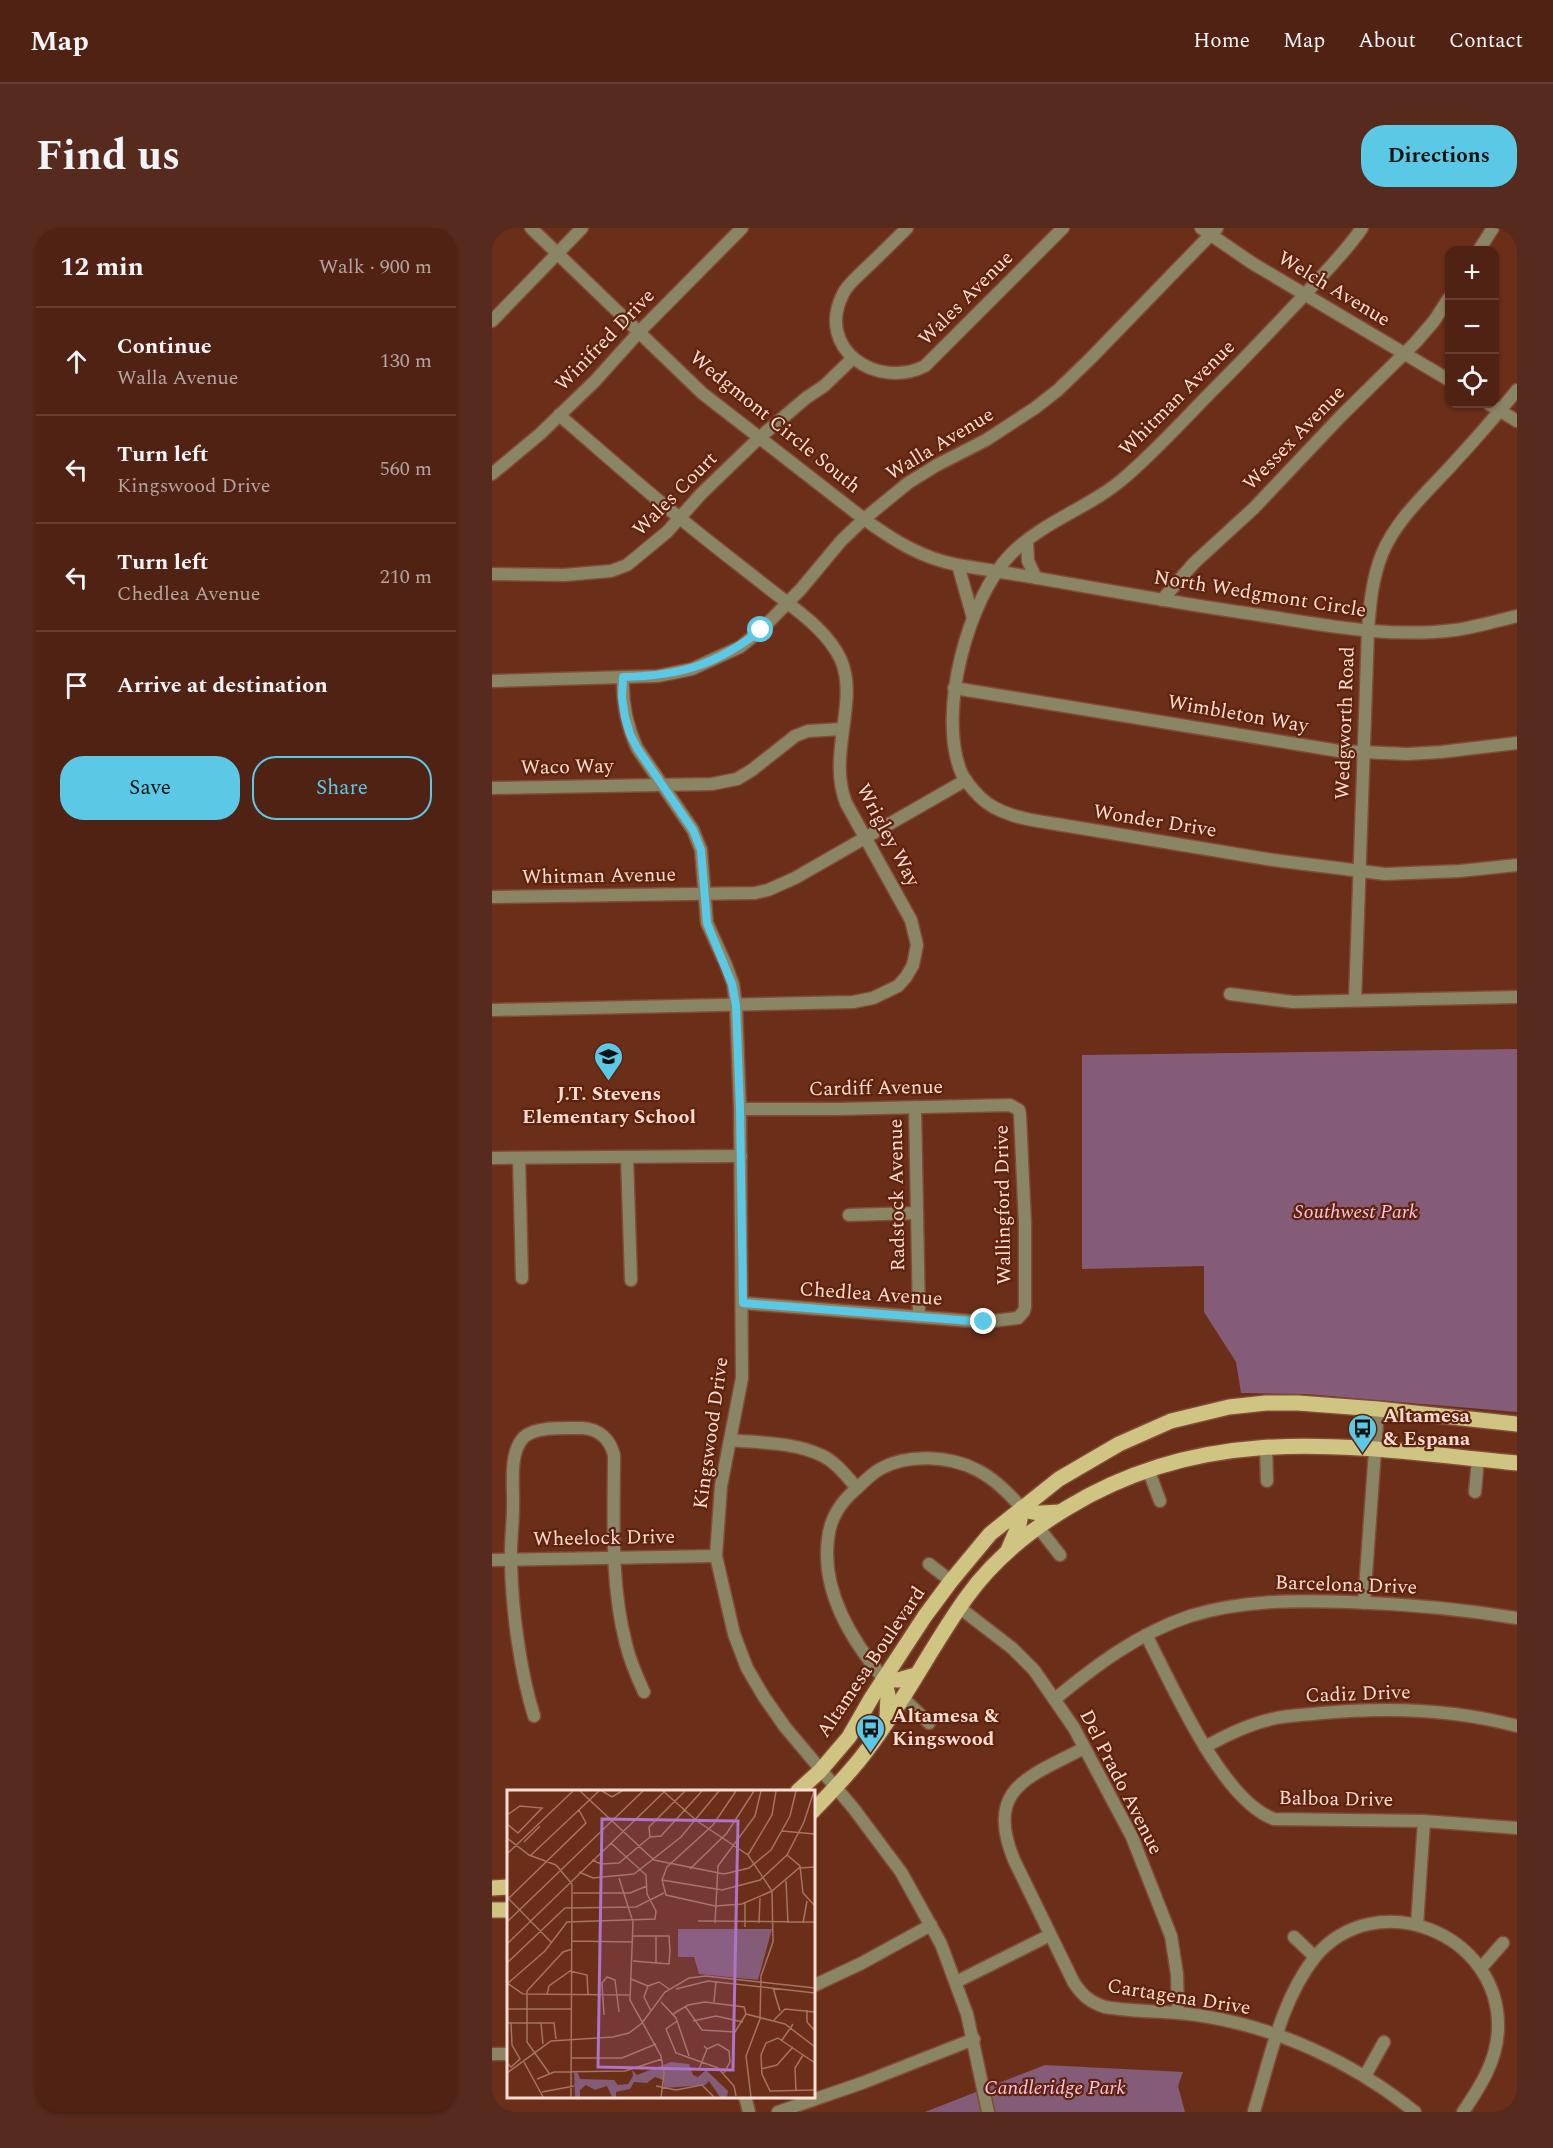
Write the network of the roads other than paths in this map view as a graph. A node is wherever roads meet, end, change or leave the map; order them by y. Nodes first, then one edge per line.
1 (531, 228) edge
2 (582, 228) edge
3 (742, 228) edge
4 (907, 228) edge
5 (1063, 228) edge
6 (1362, 228) edge
7 (1493, 228) edge
8 (1210, 230) edge
9 (1482, 246) edge
10 (558, 254) junction
11 (1305, 294) junction
12 (1448, 300) edge
13 (492, 321) edge
14 (639, 333) junction
15 (1405, 353) junction
16 (852, 359) junction
17 (1445, 378) edge
18 (1517, 390) edge
19 (1496, 408) edge
20 (1500, 410) junction
21 (559, 415) junction
22 (1517, 421) edge
23 (759, 438) junction
24 (492, 474) edge
25 (680, 518) junction
26 (864, 519) junction
27 (1027, 541) junction
28 (958, 565) junction
29 (998, 571) junction
30 (492, 574) edge
31 (1036, 578) junction
32 (1162, 600) junction
33 (787, 603) junction
34 (1517, 616) edge
35 (973, 618) junction
36 (1368, 630) junction
37 (623, 677) junction
38 (492, 681) edge
39 (954, 688) junction
40 (842, 729) junction
41 (1517, 743) edge
42 (1364, 752) junction
43 (966, 780) junction
44 (662, 786) junction
45 (492, 788) edge
46 (864, 837) junction
47 (1517, 865) edge
48 (1359, 871) junction
49 (704, 893) junction
50 (492, 897) edge
51 (1230, 994) dead end
52 (1517, 997) edge
53 (1355, 1000) junction
54 (736, 1005) junction
55 (492, 1010) edge
56 (1012, 1106) joint
57 (915, 1107) junction
58 (740, 1109) junction
59 (741, 1156) junction
60 (627, 1157) junction
61 (492, 1158) edge
62 (519, 1158) junction
63 (916, 1213) junction
64 (849, 1215) dead end
65 (522, 1278) dead end
66 (631, 1280) dead end
67 (743, 1303) junction
68 (1024, 1307) joint
69 (919, 1317) junction
70 (1378, 1409) junction
71 (1517, 1424) edge
72 (730, 1440) junction
73 (1266, 1446) junction
74 (1374, 1449) junction
75 (1478, 1459) junction
76 (1517, 1463) edge
77 (1148, 1469) junction
78 (1267, 1481) dead end
79 (857, 1488) junction
80 (1475, 1492) dead end
81 (1160, 1502) dead end
82 (1022, 1508) junction
83 (1061, 1512) junction
84 (1038, 1527) junction
85 (1006, 1554) junction
86 (1060, 1555) dead end
87 (716, 1556) junction
88 (614, 1557) junction
89 (492, 1560) edge
90 (511, 1560) junction
91 (929, 1564) dead end
92 (962, 1569) junction
93 (951, 1581) junction
94 (1364, 1603) junction
95 (960, 1608) junction
96 (930, 1610) junction
97 (1517, 1618) edge
98 (1146, 1635) junction
99 (916, 1675) junction
100 (884, 1679) junction
101 (644, 1692) dead end
102 (902, 1697) junction
103 (1055, 1700) junction
104 (534, 1716) dead end
105 (887, 1721) junction
106 (929, 1724) dead end
107 (1517, 1726) edge
108 (1205, 1747) junction
109 (1084, 1748) junction
110 (820, 1771) junction
111 (835, 1788) junction
112 (799, 1790) edge
113 (814, 1810) edge
114 (1424, 1821) junction
115 (1517, 1828) edge
116 (507, 1887) edge
117 (492, 1888) edge
118 (931, 1925) junction
119 (1417, 1925) junction
120 (1050, 1935) junction
121 (1294, 1937) dead end
122 (1503, 1943) dead end
123 (1315, 1957) junction
124 (1481, 1968) junction
125 (956, 1982) junction
126 (814, 1986) edge
127 (1178, 2013) junction
128 (1277, 2036) junction
129 (974, 2039) junction
130 (1384, 2042) dead end
131 (1365, 2076) junction
132 (745, 2097) edge
133 (1254, 2111) edge
134 (749, 2112) edge
135 (778, 2112) edge
136 (988, 2112) edge
137 (1415, 2112) edge
138 (1463, 2112) edge

1 - 10 street, Wedgmont Circle South
2 - 10 street
3 - 14 street, Winifred Drive
4 - 16 street
5 - 16 street, Wales Avenue
6 - 11 street, Whitman Avenue
7 - 9 street
8 - 11 street, Welch Avenue
8 - 26 street, Walla Avenue
10 - 13 street
10 - 14 street, Wedgmont Circle South
11 - 15 street, Welch Avenue
11 - 27 street, Whitman Avenue
12 - 15 street, Wessex Avenue
14 - 21 street, Winifred Drive
14 - 23 street, Wedgmont Circle South
15 - 17 street, Welch Avenue
15 - 32 street, Wessex Avenue
16 - 23 street, Wales Court
18 - 20 street, Wedgworth Road
19 - 20 street
20 - 22 street
20 - 36 street, Wedgworth Road
21 - 24 street, Winifred Drive
21 - 25 street, Wrigley Way
23 - 25 street, Wales Court
23 - 26 street, Wedgmont Circle South
25 - 30 street, Wales Court
25 - 33 street, Wrigley Way
26 - 28 street, Wedgmont Circle South
26 - 33 street, Walla Avenue
27 - 29 street, Whitman Avenue
27 - 31 street
28 - 29 street, Wedgmont Circle South
28 - 35 street
29 - 31 street, North Wedgmont Circle
29 - 35 street, Wonder Drive
31 - 32 street, North Wedgmont Circle
32 - 36 street, North Wedgmont Circle
33 - 37 street, Walla Avenue
33 - 40 street, Wrigley Way
34 - 36 street, North Wedgmont Circle
35 - 39 street, Wonder Drive
36 - 42 street, Wedgworth Road
37 - 38 street, Walla Avenue
37 - 44 street, Kingswood Drive
39 - 42 street, Wimbleton Way
39 - 43 street, Wonder Drive
40 - 44 street, Waco Way
40 - 46 street, Wrigley Way
41 - 42 street, Wimbleton Way
42 - 48 street, Wedgworth Road
43 - 46 street, Whitman Avenue
43 - 48 street, Wonder Drive
44 - 45 street, Waco Way
44 - 49 street, Kingswood Drive
46 - 49 street, Whitman Avenue
46 - 54 street, Wrigley Way
47 - 48 street, Wonder Drive
48 - 53 street, Wedgworth Road
49 - 50 street, Whitman Avenue
49 - 54 street, Kingswood Drive
51 - 53 street
52 - 53 street
54 - 55 street, Wrigley Way
54 - 58 street, Kingswood Drive
56 - 57 street, Cardiff Avenue
56 - 68 street, Wallingford Drive
57 - 58 street, Cardiff Avenue
57 - 63 street, Radstock Avenue
58 - 59 street, Kingswood Drive
59 - 60 street
59 - 67 street, Kingswood Drive
60 - 62 street
60 - 66 street
61 - 62 street
62 - 65 street
63 - 64 street
63 - 69 street, Radstock Avenue
67 - 69 street, Chedlea Avenue
67 - 72 street, Kingswood Drive
68 - 69 street, Chedlea Avenue
70 - 71 main road, Altamesa Boulevard
70 - 74 street
70 - 82 main road, Altamesa Boulevard
72 - 79 street
72 - 87 street, Kingswood Drive
73 - 74 main road
73 - 77 main road
73 - 78 street
74 - 75 main road
74 - 94 street
75 - 76 main road
75 - 80 street
77 - 81 street
77 - 83 main road
79 - 82 street
79 - 100 street
82 - 83 main road
82 - 85 main road
82 - 92 main road, Altamesa Boulevard
83 - 84 main road
84 - 85 main road
84 - 86 street
85 - 95 main road
87 - 88 street, Wheelock Drive
87 - 110 street, Kingswood Drive
88 - 90 street, Wheelock Drive
88 - 90 street
88 - 101 street
89 - 90 street, Wheelock Drive
90 - 104 street
91 - 93 street, Altamesa Boulevard
92 - 93 main road, Altamesa Boulevard
92 - 95 main road
93 - 96 main road, Altamesa Boulevard
94 - 97 street, Barcelona Drive
94 - 98 street, Barcelona Drive
95 - 96 main road
95 - 99 main road
95 - 103 street, Del Prado Avenue
96 - 100 main road, Altamesa Boulevard
98 - 103 street, Barcelona Drive
98 - 108 street, Balboa Drive
99 - 100 main road
99 - 102 main road
100 - 105 main road
100 - 110 main road, Altamesa Boulevard
102 - 105 main road
102 - 106 street
103 - 109 street, Del Prado Avenue
105 - 111 main road
107 - 108 street, Cadiz Drive
108 - 114 street, Balboa Drive
109 - 120 street, Cartagena Drive
109 - 127 street, Del Prado Avenue
110 - 111 street, Kingswood Drive
110 - 112 main road, Altamesa Boulevard
111 - 113 main road
111 - 118 street, Kingswood Drive
114 - 115 street, Balboa Drive
114 - 119 street
116 - 117 main road
118 - 125 street, Kingswood Drive
118 - 126 street
119 - 123 street
119 - 124 street
120 - 125 street
120 - 127 street, Cartagena Drive
121 - 123 street
122 - 124 street
123 - 128 street
124 - 138 street
125 - 129 street, Kingswood Drive
127 - 128 street, Cartagena Drive
128 - 131 street, Cartagena Drive
128 - 133 street
129 - 135 street
129 - 136 street, Kingswood Drive
130 - 131 street
131 - 137 street, Cartagena Drive
132 - 134 street

